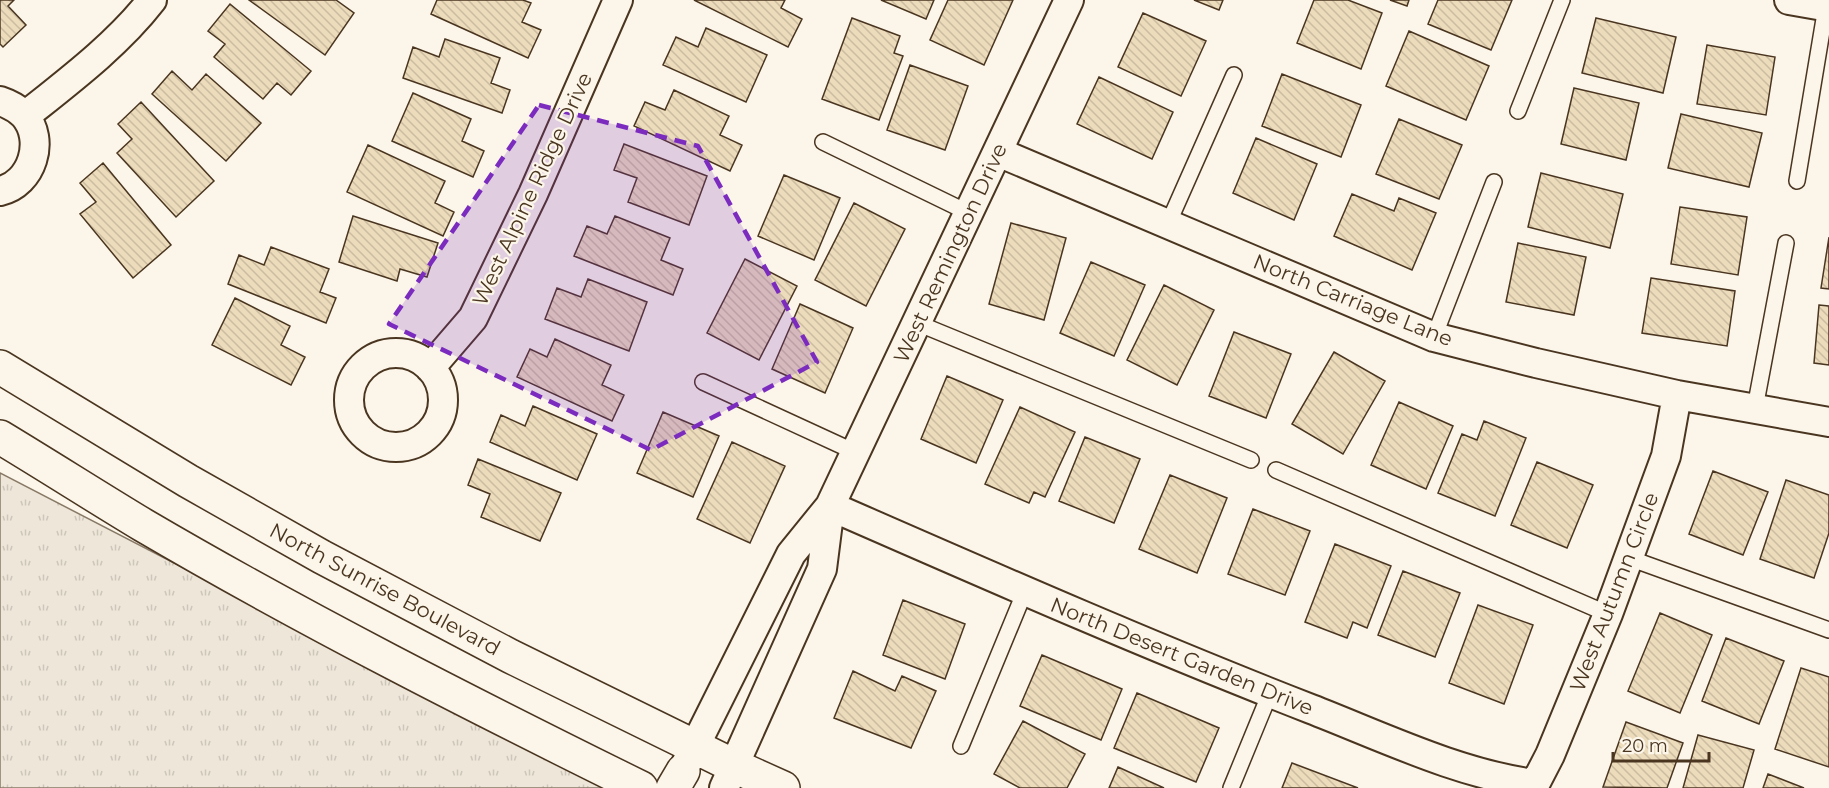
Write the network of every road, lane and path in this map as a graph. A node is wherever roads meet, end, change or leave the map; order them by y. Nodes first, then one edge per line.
1 (152, 0) edge
2 (618, 0) edge
3 (1069, 0) edge
4 (1562, 0) edge
5 (1789, 0) edge
6 (1828, 7) edge
7 (1234, 75) dead end
8 (0, 101) edge
9 (1518, 111) dead end
10 (25, 116) junction
11 (823, 142) dead end
12 (998, 152) junction
13 (1797, 180) dead end
14 (1494, 182) dead end
15 (0, 191) edge
16 (969, 213) junction
17 (1168, 224) junction
18 (1786, 243) dead end
19 (917, 323) junction
20 (1434, 337) junction
21 (0, 367) edge
22 (430, 368) dead end
23 (703, 382) dead end
24 (1677, 395) junction
25 (1755, 408) junction
26 (1829, 422) edge
27 (0, 437) edge
28 (855, 452) junction
29 (1251, 460) dead end
30 (1276, 470) dead end
31 (830, 506) junction
32 (1629, 558) junction
33 (1024, 591) junction
34 (1608, 614) junction
35 (1829, 630) edge
36 (1270, 693) junction
37 (961, 746) dead end
38 (683, 768) edge
39 (728, 777) edge
40 (1525, 785) edge
41 (641, 788) edge
42 (783, 788) edge
43 (1232, 788) edge

1 - 10 street
2 - 22 street, West Alpine Ridge Drive
3 - 12 street, West Remington Drive
4 - 9 lane
5 - 6 street
6 - 13 lane
7 - 17 lane
8 - 10 street
10 - 15 street
11 - 16 lane
12 - 16 street, West Remington Drive
12 - 17 street, North Carriage Lane
14 - 20 lane
16 - 19 street, West Remington Drive
17 - 20 street, North Carriage Lane
18 - 25 lane
19 - 28 street, West Remington Drive
19 - 29 lane
20 - 24 street, North Carriage Lane
21 - 38 street, North Sunrise Boulevard
23 - 28 lane
24 - 25 street, North Carriage Lane
24 - 32 street, West Autumn Circle
25 - 26 street, North Carriage Lane
27 - 41 street
28 - 31 street, West Remington Drive
30 - 34 lane
31 - 33 street, North Desert Garden Drive
31 - 38 street, West Remington Drive
31 - 39 street, West Remington Drive
32 - 34 street, West Autumn Circle
32 - 35 lane
33 - 36 street, North Desert Garden Drive
33 - 37 lane
34 - 40 street, West Autumn Circle
36 - 40 street, North Desert Garden Drive
36 - 43 lane
38 - 39 street, North Sunrise Boulevard
39 - 42 street, North Sunrise Boulevard

